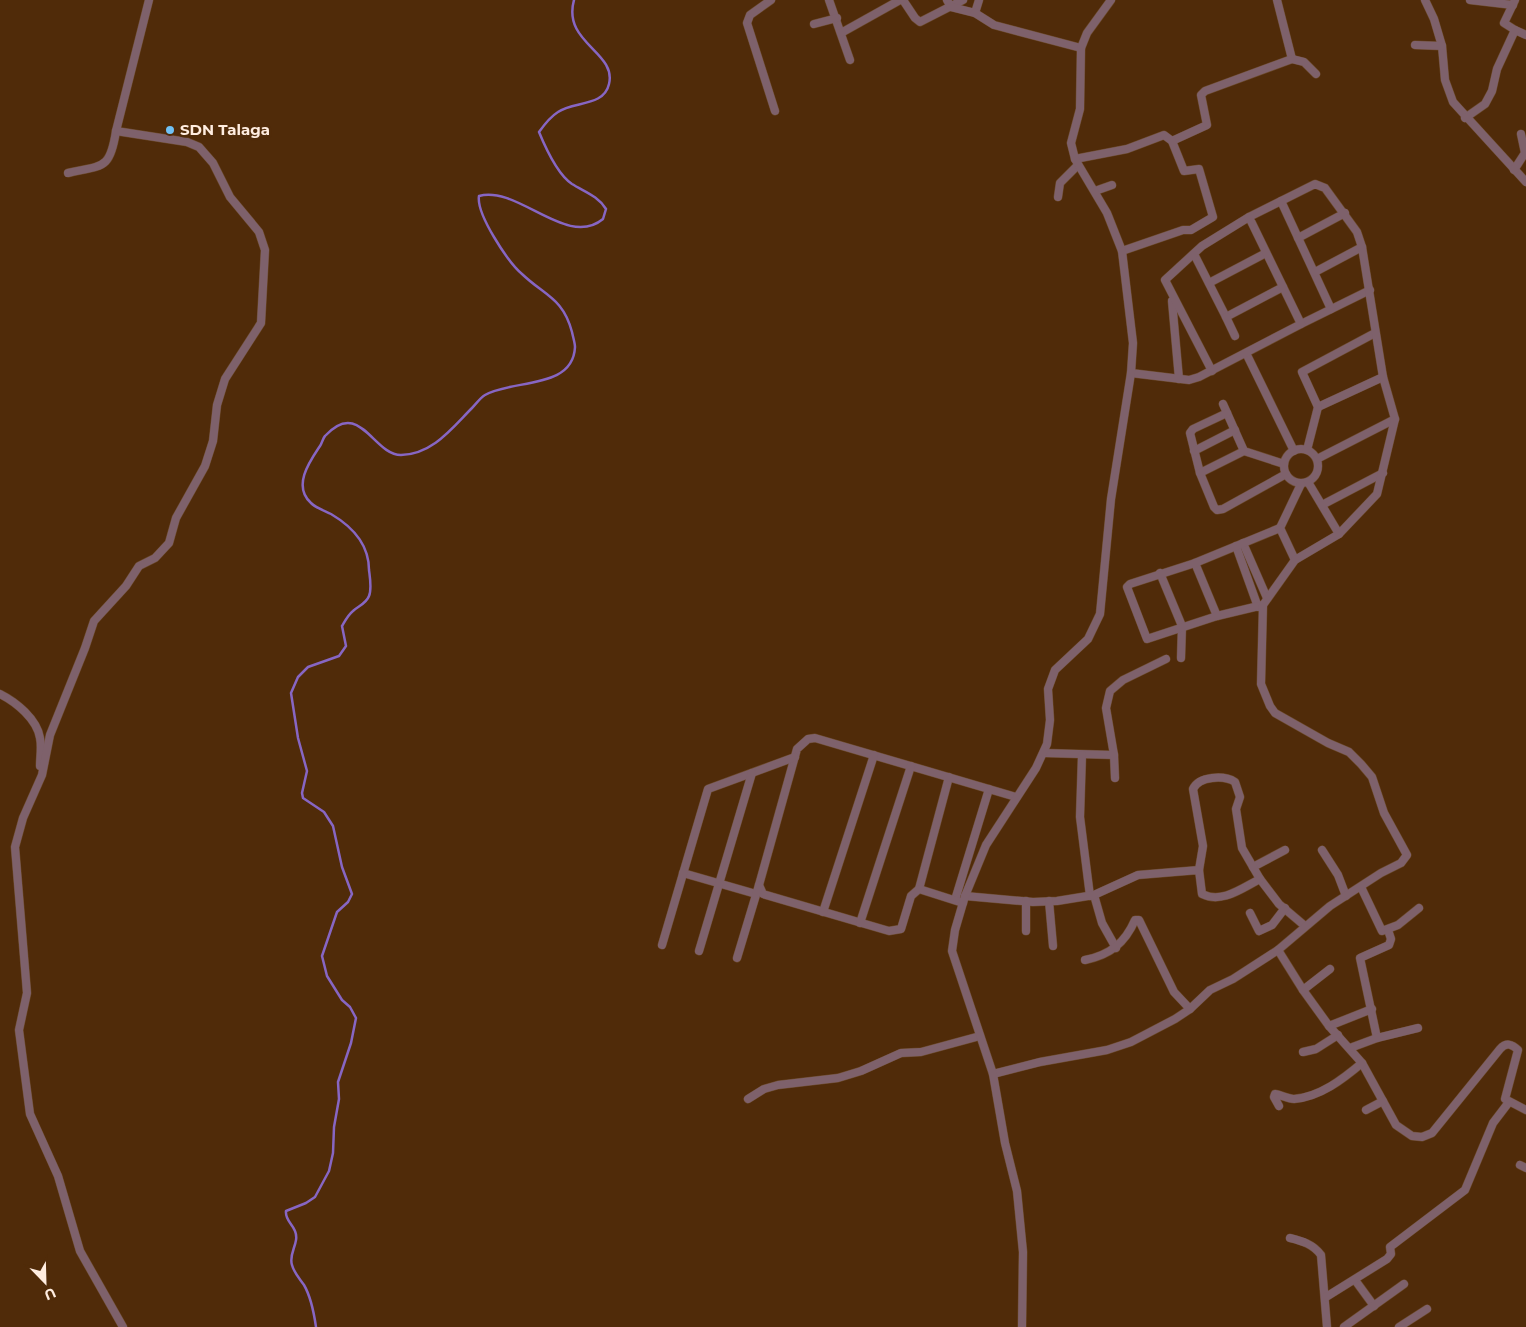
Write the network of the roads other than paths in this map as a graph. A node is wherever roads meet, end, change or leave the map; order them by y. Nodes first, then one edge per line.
1 (149, 0) edge
2 (772, 0) edge
3 (830, 0) edge
4 (901, 0) edge
5 (962, 0) edge
6 (979, 0) edge
7 (1111, 0) edge
8 (1277, 0) edge
9 (1425, 0) edge
10 (1470, 0) edge
11 (949, 3) edge
12 (1514, 3) edge
13 (975, 13) junction
14 (837, 18) junction
15 (814, 24) dead end
16 (1515, 30) junction
17 (841, 33) junction
18 (1526, 35) edge
19 (1414, 45) dead end
20 (1442, 46) junction
21 (1081, 48) junction
22 (850, 60) dead end
23 (1292, 60) junction
24 (1316, 74) dead end
25 (775, 111) dead end
26 (1465, 118) junction
27 (116, 131) junction
28 (1521, 134) dead end
29 (1172, 141) junction
30 (1076, 162) junction
31 (1514, 170) junction
32 (68, 173) dead end
33 (1526, 182) edge
34 (1112, 185) dead end
35 (1095, 191) junction
36 (1058, 197) dead end
37 (1281, 201) junction
38 (1345, 212) junction
39 (1249, 217) junction
40 (1298, 238) junction
41 (1362, 247) junction
42 (1122, 250) junction
43 (1266, 253) junction
44 (1194, 254) junction
45 (1315, 272) junction
46 (1209, 283) junction
47 (1283, 287) junction
48 (1370, 290) junction
49 (1171, 296) junction
50 (1331, 309) junction
51 (1226, 317) junction
52 (1301, 324) junction
53 (1375, 334) junction
54 (1235, 336) dead end
55 (1246, 353) junction
56 (1212, 371) junction
57 (1131, 373) junction
58 (1383, 377) junction
59 (1179, 379) junction
60 (1223, 404) dead end
61 (1318, 407) junction
62 (1227, 413) junction
63 (1395, 419) junction
64 (1235, 430) junction
65 (1307, 450) junction
66 (1194, 451) junction
67 (1244, 451) junction
68 (1294, 451) junction
69 (1317, 459) junction
70 (1284, 464) junction
71 (1200, 472) junction
72 (1383, 473) junction
73 (1286, 474) junction
74 (1304, 483) junction
75 (1322, 505) junction
76 (1280, 528) junction
77 (1340, 534) junction
78 (1239, 545) junction
79 (1295, 560) junction
80 (1195, 563) junction
81 (1160, 573) junction
82 (1263, 604) junction
83 (1217, 616) junction
84 (1182, 626) junction
85 (1181, 658) dead end
86 (1166, 659) dead end
87 (0, 694) edge
88 (1044, 753) junction
89 (1114, 754) junction
90 (874, 755) junction
91 (1082, 755) junction
92 (794, 757) junction
93 (911, 766) junction
94 (752, 773) junction
95 (949, 777) junction
96 (1115, 778) dead end
97 (39, 781) junction
98 (989, 789) junction
99 (1016, 796) junction
100 (1285, 850) dead end
101 (1322, 850) dead end
102 (1253, 867) junction
103 (1199, 870) junction
104 (683, 873) junction
105 (1260, 879) junction
106 (719, 884) junction
107 (758, 885) junction
108 (1361, 887) junction
109 (919, 889) junction
110 (756, 894) junction
111 (1092, 895) junction
112 (1346, 896) junction
113 (961, 899) junction
114 (1026, 901) junction
115 (1049, 901) junction
116 (1285, 908) junction
117 (1419, 908) dead end
118 (823, 912) junction
119 (1250, 913) dead end
120 (860, 923) junction
121 (1305, 926) junction
122 (1388, 930) junction
123 (1026, 931) dead end
124 (662, 945) dead end
125 (1052, 946) dead end
126 (1116, 948) junction
127 (1278, 950) junction
128 (699, 951) dead end
129 (736, 958) dead end
130 (1085, 960) dead end
131 (1330, 968) dead end
132 (1303, 990) junction
133 (1190, 1009) junction
134 (1372, 1009) junction
135 (1329, 1026) junction
136 (1418, 1028) dead end
137 (1338, 1035) junction
138 (980, 1036) junction
139 (1377, 1038) junction
140 (1350, 1048) junction
141 (1303, 1052) dead end
142 (1362, 1063) junction
143 (993, 1074) junction
144 (748, 1100) dead end
145 (1383, 1101) junction
146 (1509, 1102) junction
147 (1279, 1106) dead end
148 (1366, 1110) dead end
149 (1526, 1110) edge
150 (1290, 1238) dead end
151 (1355, 1280) junction
152 (1404, 1284) dead end
153 (1326, 1296) junction
154 (1374, 1306) junction
155 (1427, 1309) dead end
156 (1355, 1320) junction
157 (124, 1327) edge
158 (1022, 1327) edge
159 (1327, 1327) edge
160 (1344, 1327) edge
161 (1360, 1327) edge
162 (1399, 1327) edge

1 - 27 street
2 - 25 street
3 - 14 street
4 - 11 street
4 - 17 street
5 - 11 street
6 - 13 street
7 - 21 street
8 - 23 street
9 - 20 street
10 - 12 street
11 - 13 street
12 - 16 street
13 - 21 street
14 - 15 street
14 - 17 street
16 - 18 street
16 - 26 street
17 - 22 street
19 - 20 street
20 - 26 street
21 - 30 street
23 - 24 street
23 - 29 street
26 - 31 street
27 - 32 street
27 - 97 street
28 - 31 street
29 - 30 street
29 - 42 street
30 - 35 street
30 - 36 street
31 - 33 street
34 - 35 street
35 - 42 street
37 - 38 street
37 - 39 street
37 - 40 street
38 - 40 street
38 - 41 street
39 - 43 street
39 - 44 street
40 - 45 street
41 - 45 street
41 - 48 street
42 - 57 street
43 - 46 street
43 - 47 street
44 - 46 street
44 - 49 street
45 - 50 street
46 - 51 street
47 - 51 street
47 - 52 street
48 - 50 street
48 - 53 street
49 - 56 street
49 - 59 street
50 - 52 street
51 - 54 street
52 - 55 street
53 - 58 street
53 - 61 street
55 - 56 street
55 - 68 street
56 - 59 street
57 - 59 street
57 - 88 street
58 - 61 street
58 - 63 street
60 - 62 street
61 - 65 street
62 - 64 street
62 - 66 street
63 - 69 street
63 - 72 street
64 - 66 street
64 - 67 street
65 - 68 street
65 - 69 street
66 - 71 street
67 - 70 street
67 - 71 street
68 - 70 street
69 - 74 street
70 - 73 street
71 - 73 street
72 - 75 street
72 - 77 street
73 - 74 street
74 - 75 street
74 - 76 street
75 - 77 street
76 - 78 street
76 - 79 street
77 - 79 street
78 - 80 street
78 - 82 street
78 - 82 street
79 - 82 street
80 - 81 street
80 - 83 street
81 - 84 street
81 - 84 street
82 - 83 street
82 - 108 street
83 - 84 street
84 - 85 street
86 - 89 street
87 - 97 street
88 - 91 street
88 - 99 street
89 - 91 street
89 - 96 street
90 - 92 street
90 - 93 street
90 - 118 street
91 - 111 street
92 - 94 street
92 - 107 street
93 - 95 street
93 - 120 street
94 - 104 street
94 - 106 street
95 - 98 street
95 - 109 street
97 - 157 street
98 - 99 street
98 - 113 street
99 - 113 street
100 - 102 street
101 - 112 street
102 - 103 street
102 - 105 street
103 - 105 street
103 - 111 street
104 - 106 street
104 - 124 street
105 - 116 street
106 - 110 street
106 - 128 street
107 - 110 street
107 - 118 street
108 - 112 street
108 - 122 street
109 - 113 street
109 - 120 street
110 - 129 street
111 - 115 street
111 - 126 street
112 - 121 street
113 - 114 street
113 - 138 street
114 - 115 street
114 - 123 street
115 - 125 street
116 - 119 street
116 - 121 street
117 - 122 street
118 - 120 street
121 - 127 street
122 - 134 street
126 - 130 street
126 - 133 street
127 - 132 street
127 - 133 street
131 - 132 street
132 - 135 street
133 - 143 street
134 - 135 street
134 - 139 street
135 - 137 street
136 - 139 street
137 - 140 street
137 - 141 street
138 - 143 street
138 - 144 street
139 - 140 street
140 - 142 street
142 - 145 street
142 - 147 street
143 - 158 street
145 - 146 street
145 - 148 street
146 - 149 street
146 - 151 street
150 - 153 street
151 - 153 street
151 - 154 street
152 - 154 street
153 - 159 street
154 - 156 street
155 - 162 street
156 - 160 street
156 - 161 street

